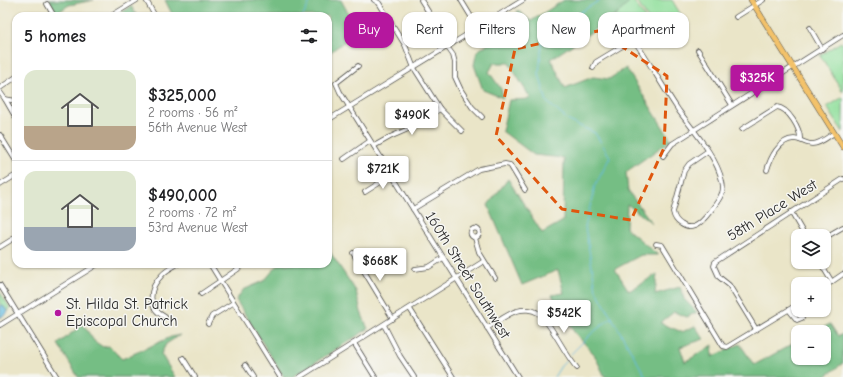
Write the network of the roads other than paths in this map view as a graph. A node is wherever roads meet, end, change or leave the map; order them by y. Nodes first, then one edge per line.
1 (137, 0) edge
2 (146, 0) edge
3 (374, 0) edge
4 (421, 0) edge
5 (461, 0) edge
6 (523, 0) edge
7 (752, 0) edge
8 (762, 0) edge
9 (517, 2) edge
10 (47, 4) dead end
11 (755, 5) junction
12 (52, 12) edge
13 (118, 12) edge
14 (154, 12) edge
15 (428, 12) edge
16 (468, 12) edge
17 (502, 12) edge
18 (736, 17) dead end
19 (810, 28) dead end
20 (843, 36) edge
21 (445, 48) edge
22 (449, 48) edge
23 (822, 49) junction
24 (698, 50) dead end
25 (358, 66) dead end
26 (414, 68) junction
27 (593, 68) dead end
28 (793, 68) junction
29 (12, 80) edge
30 (0, 88) edge
31 (0, 92) edge
32 (5, 99) junction
33 (12, 100) edge
34 (732, 105) junction
35 (349, 107) junction
36 (440, 109) junction
37 (12, 111) edge
38 (482, 116) dead end
39 (332, 118) edge
40 (742, 129) dead end
41 (694, 130) junction
42 (462, 131) dead end
43 (834, 133) junction
44 (0, 136) edge
45 (800, 140) junction
46 (370, 141) junction
47 (374, 146) junction
48 (843, 147) edge
49 (708, 151) junction
50 (12, 155) edge
51 (664, 156) dead end
52 (344, 159) dead end
53 (767, 170) dead end
54 (392, 175) junction
55 (12, 177) edge
56 (843, 179) edge
57 (0, 185) edge
58 (525, 190) dead end
59 (365, 192) dead end
60 (413, 209) junction
61 (791, 212) junction
62 (843, 226) edge
63 (801, 229) edge
64 (831, 234) edge
65 (475, 238) dead end
66 (12, 240) edge
67 (656, 244) dead end
68 (0, 247) edge
69 (353, 253) dead end
70 (443, 258) junction
71 (484, 261) junction
72 (92, 268) edge
73 (172, 268) edge
74 (212, 268) edge
75 (239, 268) edge
76 (415, 269) dead end
77 (824, 269) edge
78 (843, 274) edge
79 (456, 278) junction
80 (495, 278) dead end
81 (220, 281) junction
82 (832, 282) joint
83 (0, 285) edge
84 (201, 294) dead end
85 (233, 303) junction
86 (410, 309) junction
87 (789, 310) joint
88 (791, 312) edge
89 (18, 314) junction
90 (165, 317) dead end
91 (795, 317) edge
92 (802, 317) edge
93 (393, 319) junction
94 (208, 324) dead end
95 (0, 325) edge
96 (384, 325) junction
97 (487, 328) junction
98 (756, 330) junction
99 (354, 343) junction
100 (183, 358) dead end
101 (245, 365) dead end
102 (577, 368) dead end
103 (57, 377) edge
104 (195, 377) edge
105 (253, 377) edge
106 (280, 377) edge
107 (300, 377) edge
108 (375, 377) edge
109 (414, 377) edge
110 (453, 377) edge
111 (518, 377) edge

1 - 13 street
2 - 14 street
3 - 26 street
4 - 15 street
5 - 16 street
6 - 9 street
7 - 11 main road
8 - 11 street
9 - 17 street
10 - 12 street
11 - 18 street
11 - 28 main road
19 - 23 street
20 - 23 street
21 - 26 street
22 - 38 street
23 - 28 street
24 - 34 street
25 - 35 street, 160th Street Southwest
26 - 35 street
26 - 36 street
27 - 41 street
28 - 34 street
28 - 43 main road
29 - 30 street
31 - 32 street
32 - 33 street
32 - 37 street
34 - 41 street
35 - 39 street
35 - 46 street, 160th Street Southwest
36 - 42 street
36 - 47 street
40 - 45 street
41 - 49 street
41 - 51 street
43 - 45 street
43 - 48 main road
44 - 50 street
45 - 53 street
46 - 47 street, 160th Street Southwest
46 - 52 street
47 - 54 street, 160th Street Southwest
49 - 49 street
54 - 59 street
54 - 60 street, 160th Street Southwest
55 - 57 street
56 - 61 street, 58th Place West
58 - 60 street
60 - 70 street, 160th Street Southwest
61 - 63 street
61 - 98 street, 58th Place West
62 - 64 street
65 - 71 street
66 - 68 street
67 - 98 street
69 - 93 street
70 - 76 street
70 - 79 street, 160th Street Southwest
71 - 79 street
71 - 80 street
72 - 89 street
73 - 90 street
74 - 81 street
75 - 81 street
77 - 82 street
78 - 82 street
79 - 86 street
79 - 97 street, 160th Street Southwest
81 - 84 street
81 - 85 street
83 - 89 street
85 - 94 street
85 - 106 street
86 - 93 street
86 - 110 street
87 - 88 street
87 - 98 street
89 - 95 street
89 - 103 street
91 - 92 street
93 - 96 street
96 - 99 street
96 - 109 street
97 - 102 street
97 - 111 street, 160th Street Southwest
99 - 107 street
99 - 108 street
100 - 104 street
101 - 105 street

